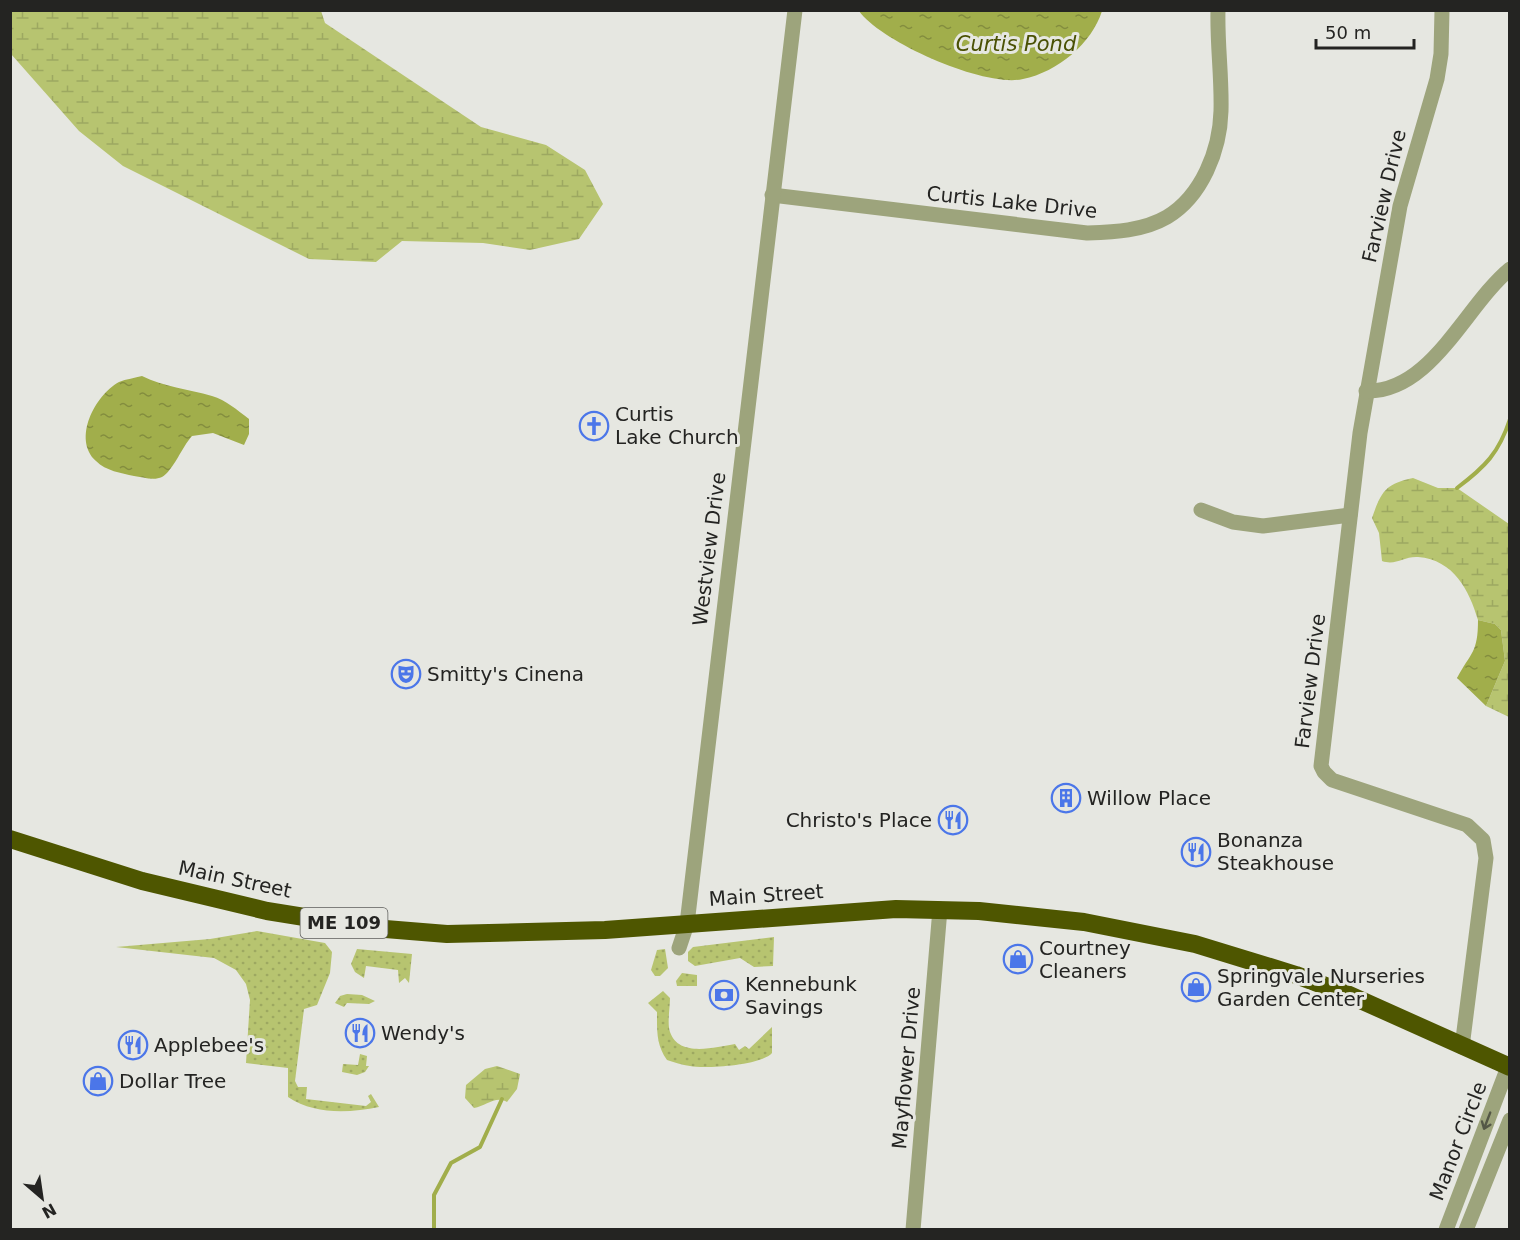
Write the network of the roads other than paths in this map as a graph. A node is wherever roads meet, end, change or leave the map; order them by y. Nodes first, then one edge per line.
1 (795, 10) edge
2 (1218, 10) edge
3 (1442, 10) edge
4 (772, 195) junction
5 (1509, 269) edge
6 (1366, 392) junction
7 (1201, 510) dead end
8 (1350, 515) junction
9 (10, 839) edge
10 (940, 909) junction
11 (687, 924) junction
12 (679, 948) dead end
13 (1462, 1047) junction
14 (1509, 1067) edge
15 (1509, 1120) edge
16 (913, 1230) edge
17 (1446, 1230) edge
18 (1466, 1230) edge

1 - 4 street, Westview Drive
2 - 4 street, Curtis Lake Drive
3 - 6 street, Farview Drive
4 - 11 street, Westview Drive
5 - 6 street
6 - 8 street, Farview Drive
7 - 8 street
8 - 13 street, Farview Drive
9 - 11 highway, Main Street / ME 109
10 - 11 highway, Main Street / ME 109
10 - 13 highway, Main Street / ME 109
10 - 16 street, Mayflower Drive
11 - 12 street, Westview Drive
13 - 14 highway, Main Street / ME 109
14 -> 17 street, Manor Circle
15 - 18 street, Manor Circle

